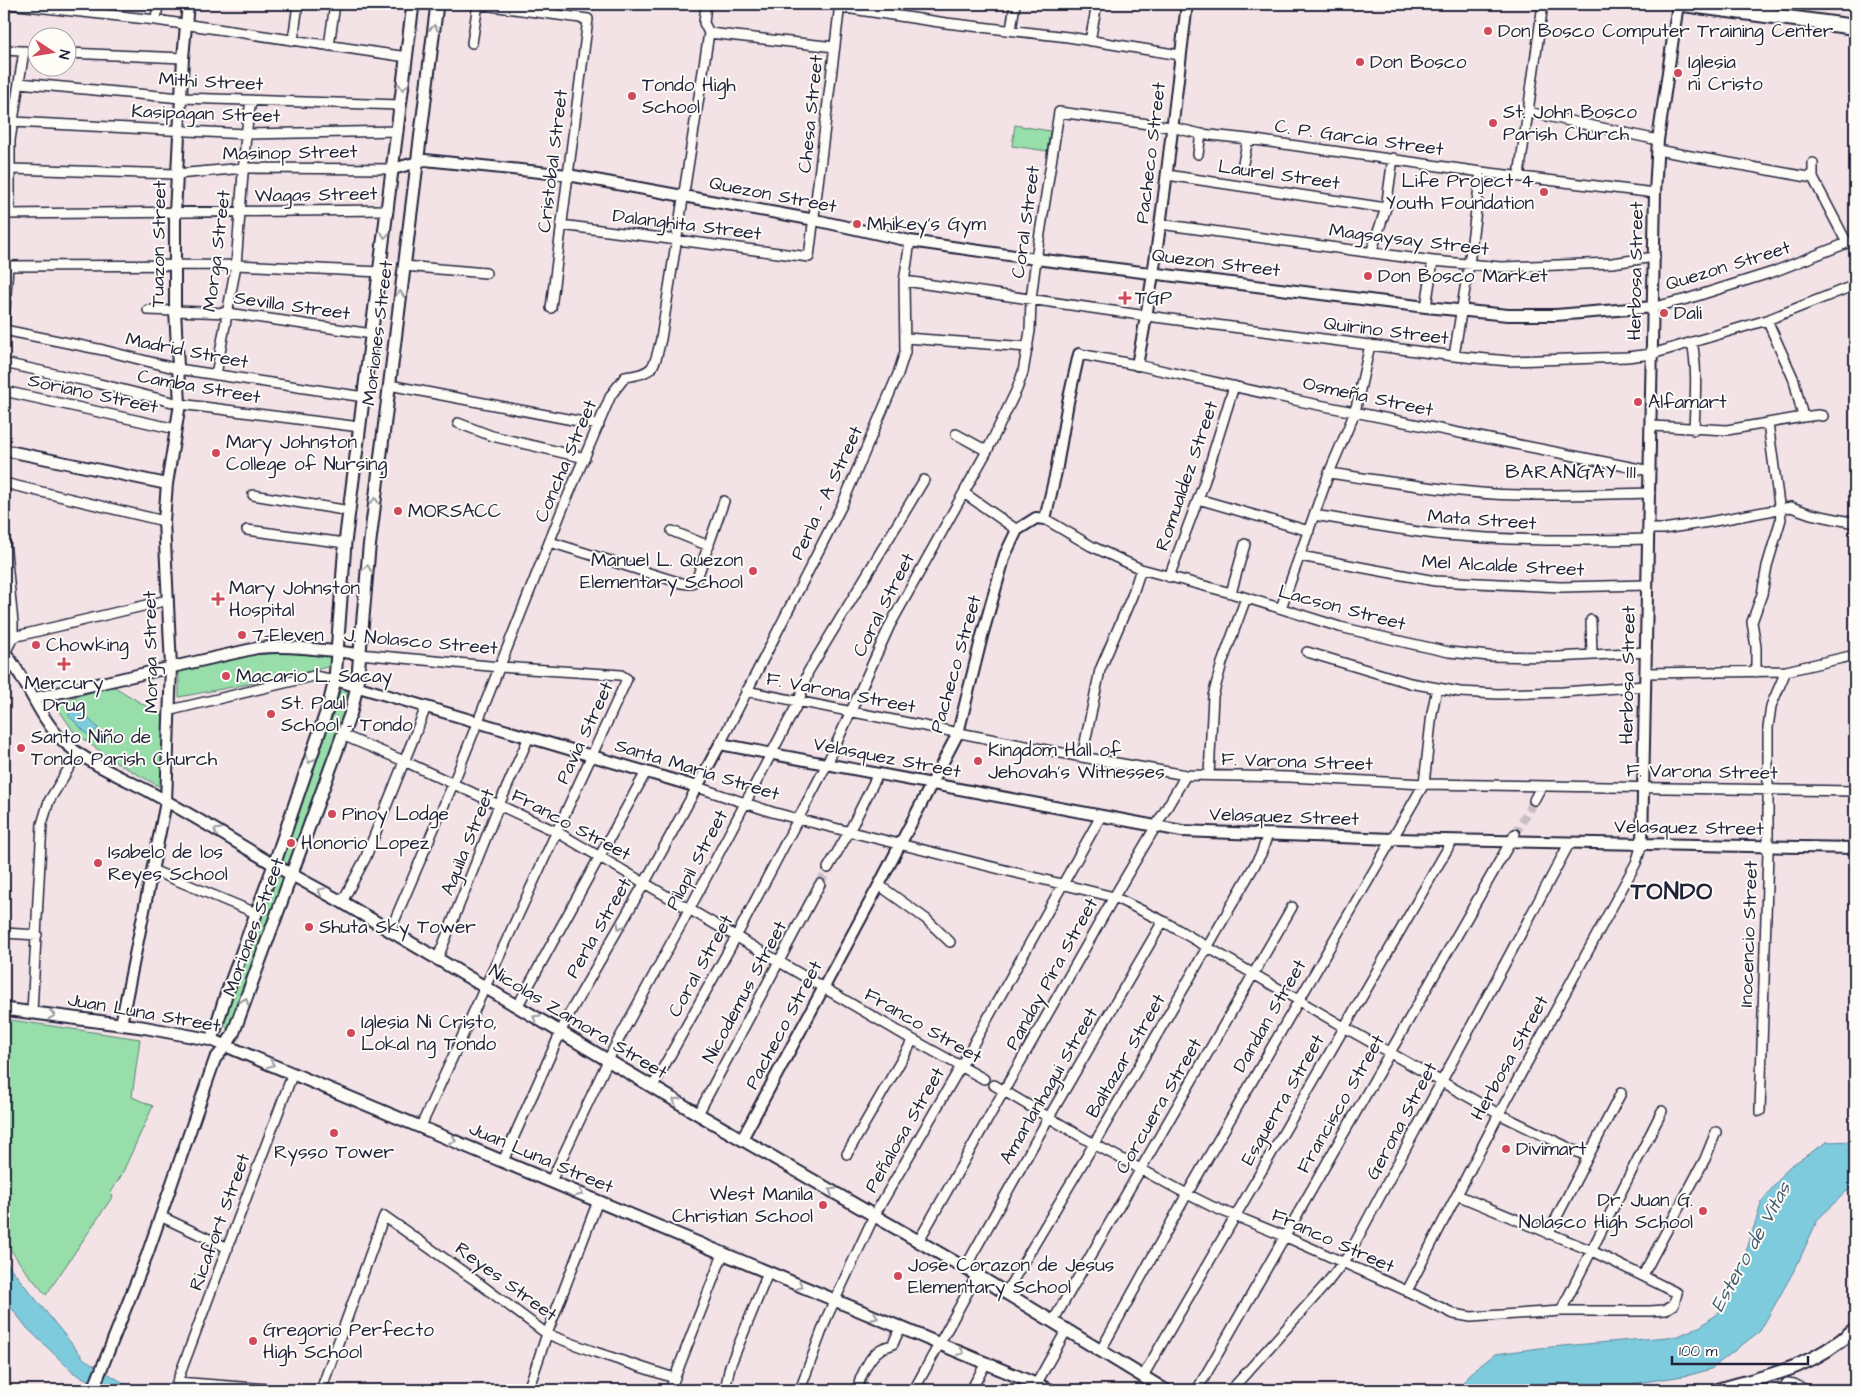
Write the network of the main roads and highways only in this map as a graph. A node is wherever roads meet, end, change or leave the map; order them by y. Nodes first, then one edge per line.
1 (413, 4) edge
2 (437, 4) edge
3 (1682, 4) edge
4 (1855, 27) edge
5 (274, 865) junction
6 (292, 874) junction
7 (4, 1009) edge
8 (212, 1040) junction
9 (226, 1046) junction
10 (1855, 1330) edge
11 (1034, 1387) edge
12 (1050, 1390) edge
13 (1165, 1390) edge
14 (1717, 1390) edge

1 -> 5 main road, Moriones Street
6 -> 2 main road, Moriones Street
3 - 4 highway
5 - 6 main road, Nicolas Zamora Street
5 - 8 main road, Moriones Street
9 -> 6 main road, Moriones Street
13 -> 6 main road, Nicolas Zamora Street
7 -> 8 main road, Juan Luna Street
8 - 9 main road, Juan Luna Street
9 -> 11 main road, Juan Luna Street
10 - 14 main road
11 - 12 main road, Juan Luna Street

